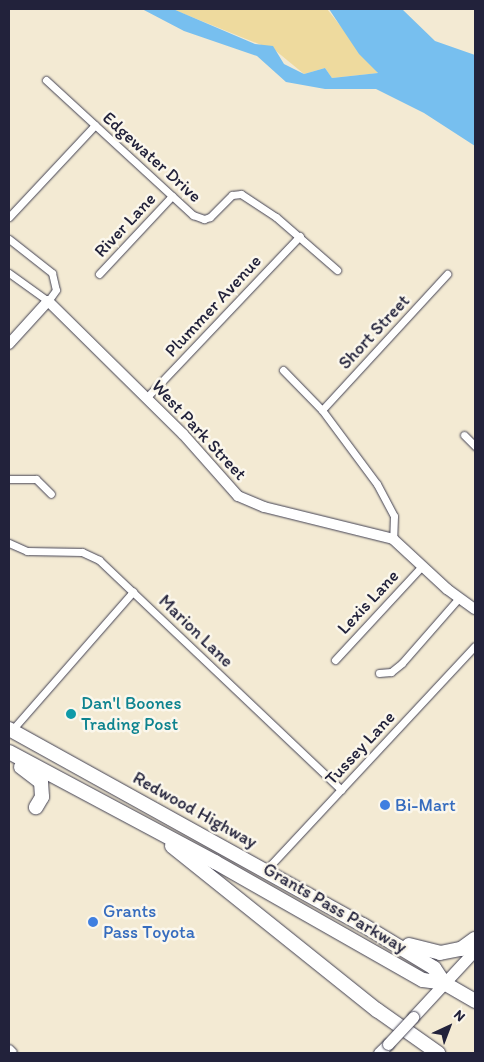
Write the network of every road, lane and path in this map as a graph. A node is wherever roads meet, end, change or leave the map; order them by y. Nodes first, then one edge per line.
1 (46, 80) dead end
2 (95, 125) junction
3 (172, 196) junction
4 (9, 218) edge
5 (300, 236) junction
6 (9, 238) edge
7 (337, 270) dead end
8 (9, 273) edge
9 (99, 274) dead end
10 (448, 274) dead end
11 (48, 301) junction
12 (9, 344) edge
13 (283, 370) dead end
14 (147, 397) junction
15 (322, 410) junction
16 (464, 436) dead end
17 (475, 446) edge
18 (9, 479) edge
19 (51, 494) dead end
20 (393, 540) junction
21 (9, 542) edge
22 (423, 565) junction
23 (134, 592) junction
24 (459, 598) junction
25 (475, 609) edge
26 (475, 646) edge
27 (334, 660) dead end
28 (379, 673) dead end
29 (10, 729) edge
30 (9, 752) edge
31 (9, 761) edge
32 (341, 790) junction
33 (36, 807) dead end
34 (131, 816) junction
35 (266, 870) junction
36 (363, 924) junction
37 (475, 939) edge
38 (475, 950) edge
39 (444, 983) junction
40 (475, 1001) edge
41 (9, 1050) edge
42 (12, 1053) edge
43 (379, 1053) edge
44 (438, 1053) edge

1 - 2 street, Edgewater Drive
2 - 3 street, Edgewater Drive
2 - 4 street
3 - 5 street, Edgewater Drive
3 - 9 street, River Lane
5 - 7 street, Edgewater Drive
5 - 14 street, Plummer Avenue
6 - 11 street
8 - 11 street
10 - 15 street, Short Street
11 - 12 street
11 - 14 street, West Park Street
13 - 15 street
14 - 20 street, West Park Street
15 - 20 street
16 - 17 street
18 - 19 street
20 - 22 street, West Park Street
21 - 23 street, Marion Lane
22 - 24 street, West Park Street
22 - 27 street, Lexis Lane
23 - 29 street
23 - 32 street, Marion Lane
24 - 25 street, West Park Street
24 - 28 street
26 - 32 street, Tussey Lane
29 - 35 highway, Redwood Highway
30 - 34 highway, Redwood Highway
31 - 33 highway
32 - 35 street, Tussey Lane
34 - 39 highway, Grants Pass Parkway
34 - 44 highway
35 - 36 highway, Redwood Highway
36 - 37 highway
36 - 39 highway, Grants Pass Parkway
38 - 39 main road
39 - 40 highway, Grants Pass Parkway
39 - 43 main road, bridge
41 - 42 street

